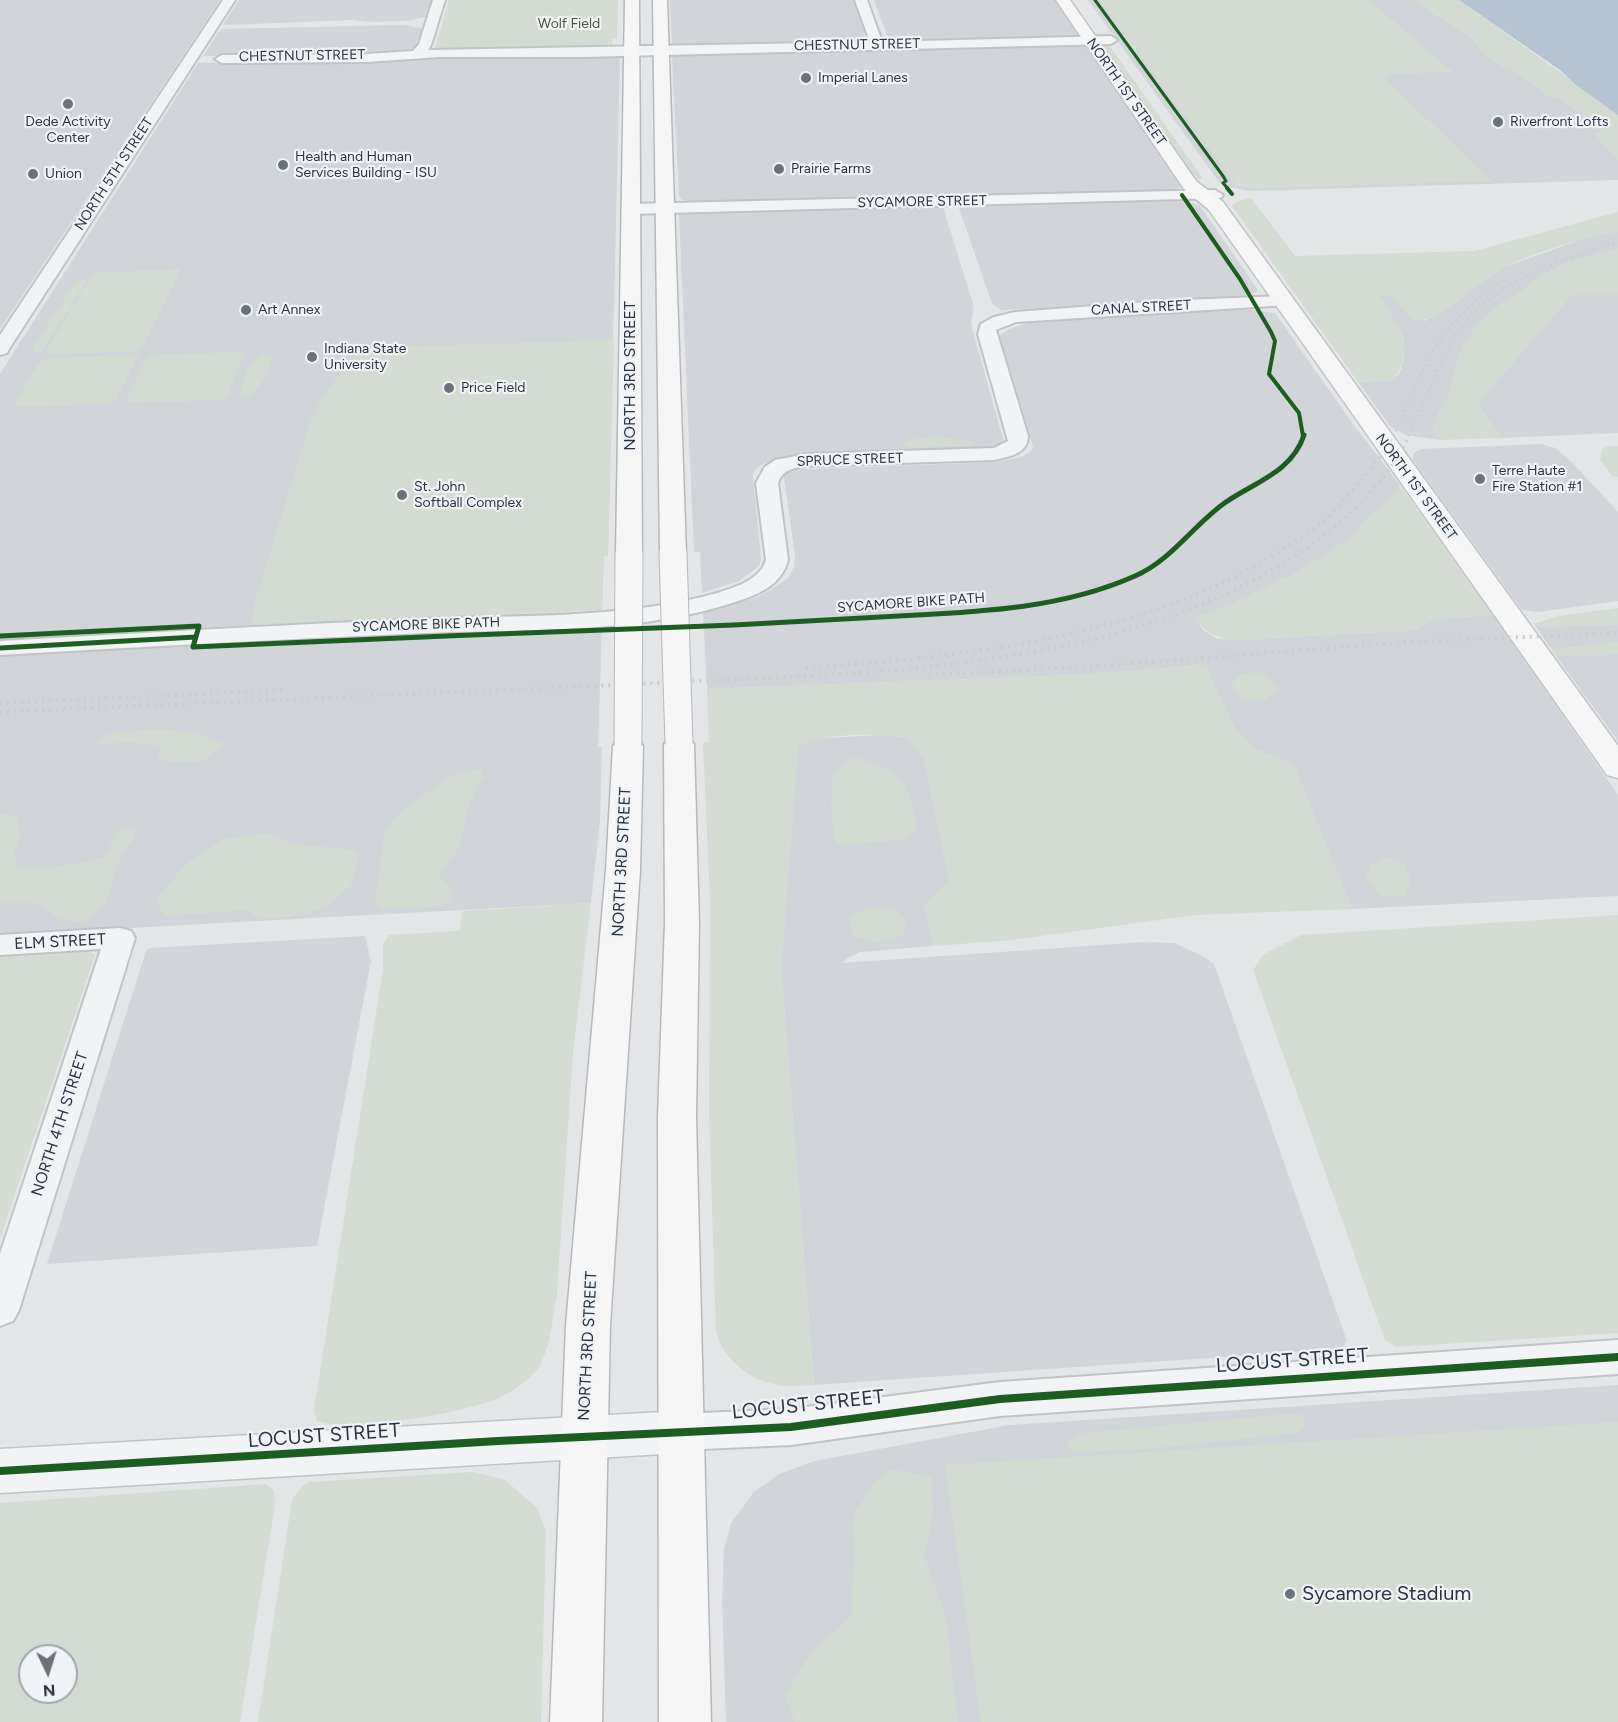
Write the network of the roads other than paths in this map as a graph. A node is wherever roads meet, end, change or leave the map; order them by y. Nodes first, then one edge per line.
1 (229, 0) edge
2 (439, 0) edge
3 (632, 0) edge
4 (660, 0) edge
5 (861, 0) edge
6 (1063, 0) edge
7 (1082, 0) edge
8 (1090, 40) junction
9 (1111, 40) junction
10 (877, 45) junction
11 (631, 50) junction
12 (661, 50) junction
13 (417, 55) junction
14 (189, 60) junction
15 (1211, 198) junction
16 (666, 208) junction
17 (630, 209) junction
18 (1282, 301) junction
19 (3, 341) edge
20 (1015, 447) joint
21 (0, 648) edge
22 (1618, 768) edge
23 (120, 938) joint
24 (0, 945) edge
25 (0, 1310) edge
26 (1618, 1357) edge
27 (681, 1432) junction
28 (583, 1436) junction
29 (0, 1471) edge
30 (576, 1722) edge
31 (685, 1722) edge

1 - 14 street, NORTH 5TH STREET
2 - 13 street
3 - 11 main road, NORTH 3RD STREET
4 - 12 main road
5 - 10 street
6 - 8 main road, NORTH 1ST STREET
7 - 9 main road, NORTH 1ST STREET
8 - 9 street, CHESTNUT STREET
8 - 10 street, CHESTNUT STREET
8 - 15 main road, NORTH 1ST STREET
9 - 15 main road, NORTH 1ST STREET
10 - 12 street, CHESTNUT STREET
11 - 12 street, CHESTNUT STREET
11 - 13 street, CHESTNUT STREET
11 - 17 main road, NORTH 3RD STREET
12 - 16 main road
13 - 14 street, CHESTNUT STREET
14 - 19 street, NORTH 5TH STREET
15 - 16 street, SYCAMORE STREET
15 - 18 main road, NORTH 1ST STREET
16 - 17 street, SYCAMORE STREET
16 - 27 main road, bridge
17 - 28 main road, NORTH 3RD STREET, bridge
18 - 20 street, CANAL STREET
18 - 22 main road, NORTH 1ST STREET
20 - 21 street, SPRUCE STREET
23 - 24 street, ELM STREET
23 - 25 street, NORTH 4TH STREET
26 - 27 street, LOCUST STREET
27 - 28 street, LOCUST STREET
27 - 31 main road
28 - 29 street, LOCUST STREET
28 - 30 main road, NORTH 3RD STREET

